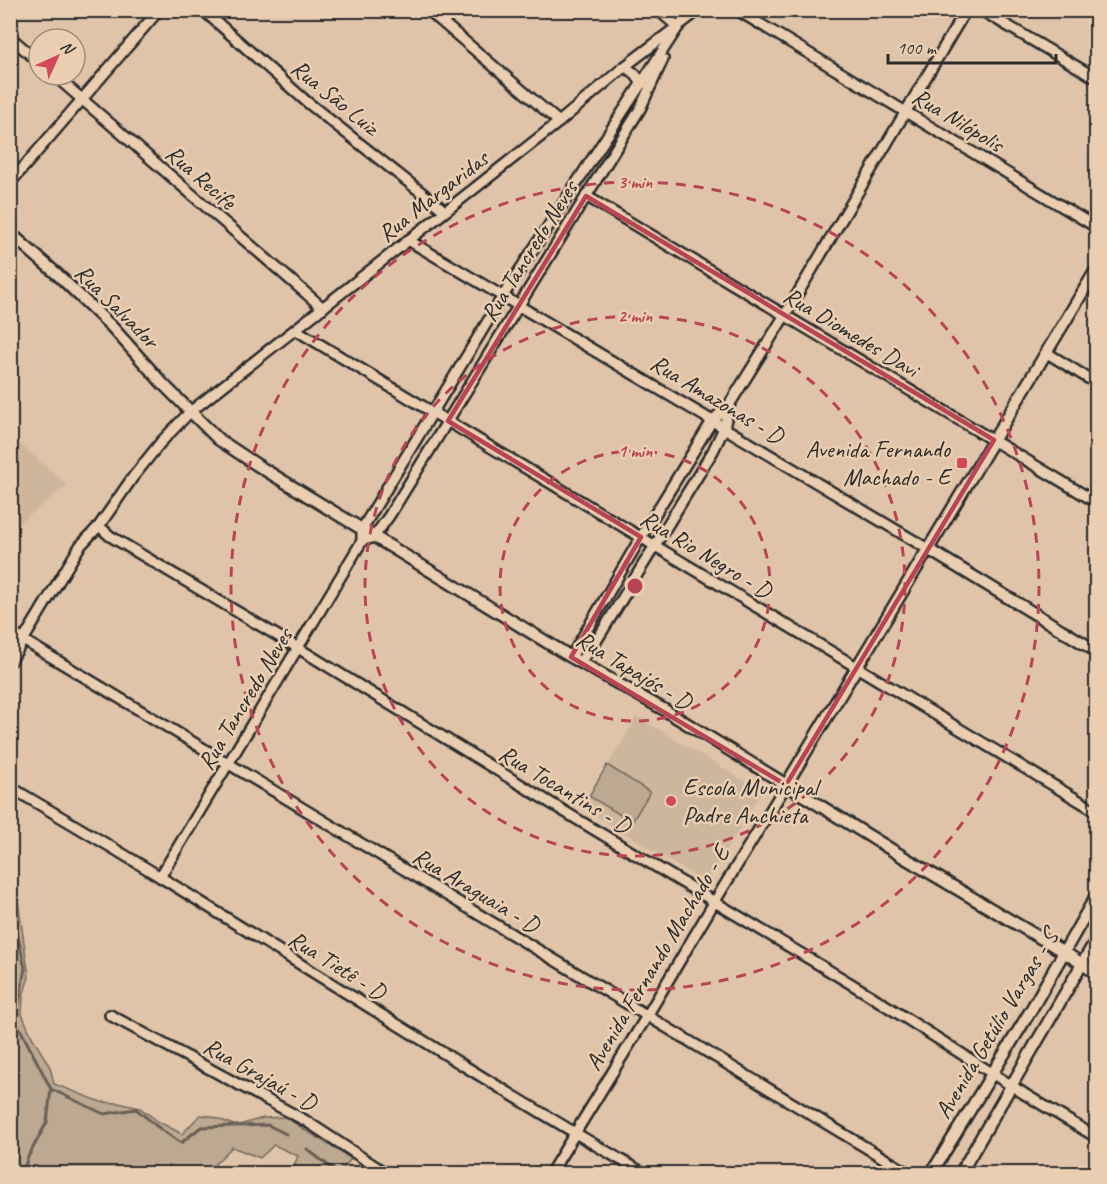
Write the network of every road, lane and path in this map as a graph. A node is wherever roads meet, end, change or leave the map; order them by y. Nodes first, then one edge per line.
1 (159, 10) edge
2 (203, 10) edge
3 (428, 10) edge
4 (658, 10) edge
5 (699, 10) edge
6 (737, 10) edge
7 (966, 10) edge
8 (981, 10) edge
9 (678, 27) junction
10 (10, 37) edge
11 (27, 52) edge
12 (624, 66) junction
13 (1096, 78) edge
14 (642, 84) junction
15 (68, 87) edge
16 (82, 99) junction
17 (906, 112) junction
18 (559, 122) junction
19 (10, 183) edge
20 (586, 196) junction
21 (445, 211) junction
22 (1096, 226) edge
23 (10, 233) edge
24 (408, 240) junction
25 (1096, 270) edge
26 (503, 296) junction
27 (518, 306) junction
28 (323, 308) junction
29 (785, 315) junction
30 (296, 330) junction
31 (1047, 353) junction
32 (1096, 383) edge
33 (729, 405) junction
34 (432, 411) junction
35 (190, 412) junction
36 (448, 421) junction
37 (712, 421) junction
38 (724, 428) junction
39 (994, 440) junction
40 (1096, 502) edge
41 (99, 526) junction
42 (362, 529) junction
43 (374, 537) junction
44 (641, 537) junction
45 (362, 541) junction
46 (656, 545) junction
47 (928, 549) junction
48 (10, 631) edge
49 (23, 640) junction
50 (298, 648) junction
51 (1096, 651) edge
52 (576, 660) junction
53 (10, 662) edge
54 (857, 668) junction
55 (228, 764) junction
56 (786, 785) junction
57 (10, 787) edge
58 (1096, 811) edge
59 (160, 877) junction
60 (1096, 896) edge
61 (715, 901) junction
62 (1096, 940) edge
63 (1064, 952) junction
64 (1082, 964) junction
65 (1096, 973) edge
66 (110, 1015) dead end
67 (648, 1016) junction
68 (992, 1073) junction
69 (1011, 1085) junction
70 (575, 1133) junction
71 (1096, 1137) edge
72 (387, 1173) edge
73 (550, 1173) edge
74 (645, 1173) edge
75 (909, 1173) edge
76 (931, 1173) edge
77 (960, 1173) edge

1 - 16 street
2 - 21 street, Rua São Luiz
3 - 18 street
4 - 9 street
5 - 9 street, Rua Margaridas
6 - 17 street, Rua Nilópolis
7 - 17 street
8 - 13 street
9 - 12 street, Rua Margaridas
9 - 14 street, Rua Tancredo Neves
9 - 20 street, Rua Tancredo Neves
10 - 11 street
12 - 14 street
12 - 18 street, Rua Margaridas
14 - 26 street, Rua Tancredo Neves
15 - 16 street, Rua Recife
16 - 19 street
16 - 28 street, Rua Recife
17 - 22 street, Rua Nilópolis
17 - 29 street
18 - 21 street, Rua Margaridas
20 - 27 street, Rua Tancredo Neves
20 - 29 street, Rua Diomedes Davi
21 - 24 street, Rua Margaridas
23 - 35 street, Rua Salvador
24 - 26 street, Rua Amazonas - D
24 - 28 street, Rua Margaridas
25 - 31 street, Avenida Fernando Machado - E
26 - 27 street, Rua Amazonas - D
26 - 34 street, Rua Tancredo Neves
27 - 36 street, Rua Tancredo Neves
27 - 37 street, Rua Amazonas - D
28 - 30 street, Rua Margaridas
29 - 33 street
29 - 39 street, Rua Diomedes Davi
30 - 34 street, Rua Rio Negro - D
30 - 35 street, Rua Margaridas
31 - 32 street
31 - 39 street, Avenida Fernando Machado - E
33 - 37 street
33 - 38 street
34 - 36 street, Rua Rio Negro - D
34 - 42 street, Rua Tancredo Neves
35 - 41 street, Rua Margaridas
35 - 42 street, Rua Tapajós - D
36 - 43 street, Rua Tancredo Neves
36 - 44 street, Rua Rio Negro - D
37 - 38 street, Rua Amazonas - D
37 - 44 street
38 - 46 street
38 - 47 street, Rua Amazonas - D
39 - 40 street, Rua Diomedes Davi
39 - 47 street, Avenida Fernando Machado - E
41 - 49 street, Rua Margaridas
41 - 50 street, Rua Tocantins - D
42 - 43 street, Rua Tapajós - D
42 - 45 street
43 - 45 street
43 - 52 street, Rua Tapajós - D
44 - 46 street, Rua Rio Negro - D
44 - 52 street
45 - 50 street, Rua Tancredo Neves
46 - 52 street
46 - 54 street, Rua Rio Negro - D
47 - 51 street, Rua Amazonas - D
47 - 54 street, Avenida Fernando Machado - E
48 - 49 street, Rua Araguaia - D
49 - 53 street, Rua Margaridas
49 - 55 street, Rua Araguaia - D
50 - 55 street, Rua Tancredo Neves
50 - 61 street, Rua Tocantins - D
52 - 56 street, Rua Tapajós - D
54 - 56 street, Avenida Fernando Machado - E
54 - 58 street, Rua Rio Negro - D
55 - 59 street, Rua Tancredo Neves
55 - 67 street, Rua Araguaia - D
56 - 61 street, Avenida Fernando Machado - E
56 - 63 street, Rua Tapajós - D
57 - 59 street, Rua Tietê - D
59 - 70 street, Rua Tietê - D
60 - 63 street, Avenida Getúlio Vargas - S
61 - 67 street, Avenida Fernando Machado - E
61 - 68 street, Rua Tocantins - D
62 - 64 street, Avenida Getúlio Vargas - S
63 - 64 street, Rua Tapajós - D
63 - 68 street, Avenida Getúlio Vargas - S
64 - 65 street, Rua Tapajós - D
64 - 69 street, Avenida Getúlio Vargas - S
66 - 72 street, Rua Grajaú - D
67 - 70 street, Avenida Fernando Machado - E
67 - 75 street, Rua Araguaia - D
68 - 69 street, Rua Tocantins - D
68 - 76 street, Avenida Getúlio Vargas - S
69 - 71 street, Rua Tocantins - D
69 - 77 street, Avenida Getúlio Vargas - S
70 - 73 street, Avenida Fernando Machado - E
70 - 74 street, Rua Tietê - D

